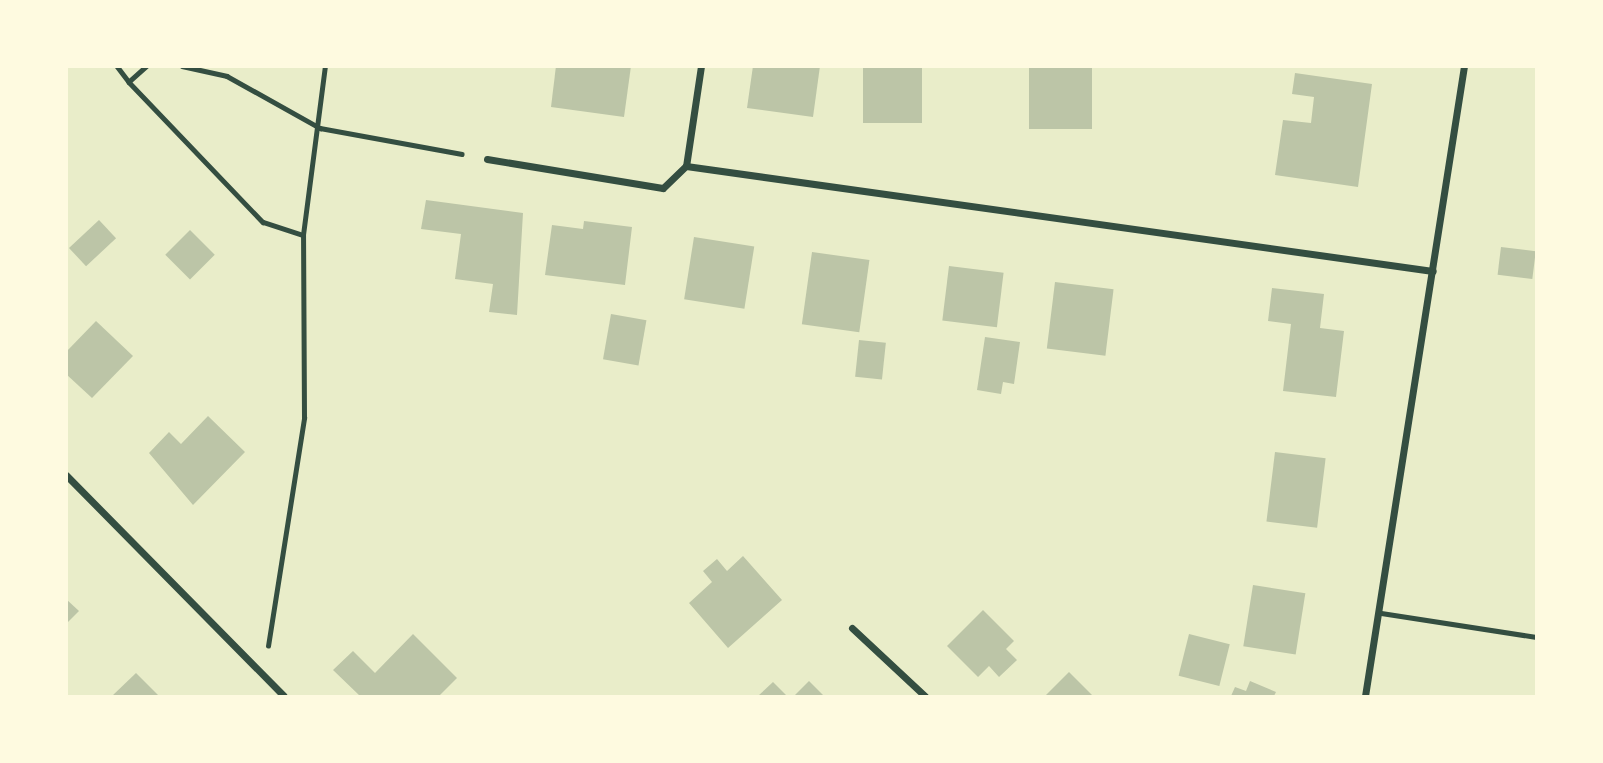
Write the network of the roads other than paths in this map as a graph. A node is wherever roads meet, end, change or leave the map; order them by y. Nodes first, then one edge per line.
1 (701, 66) edge
2 (1464, 66) edge
3 (487, 159) road end
4 (686, 166) junction
5 (1433, 271) junction
6 (66, 475) edge
7 (1381, 613) junction
8 (852, 628) dead end
9 (1536, 637) edge
10 (284, 696) edge
11 (925, 696) edge
12 (1365, 696) edge

1 - 4 street
2 - 5 street
3 - 4 street
4 - 5 street
5 - 7 street
6 - 10 street
7 - 9 lane
7 - 12 street
8 - 11 street

